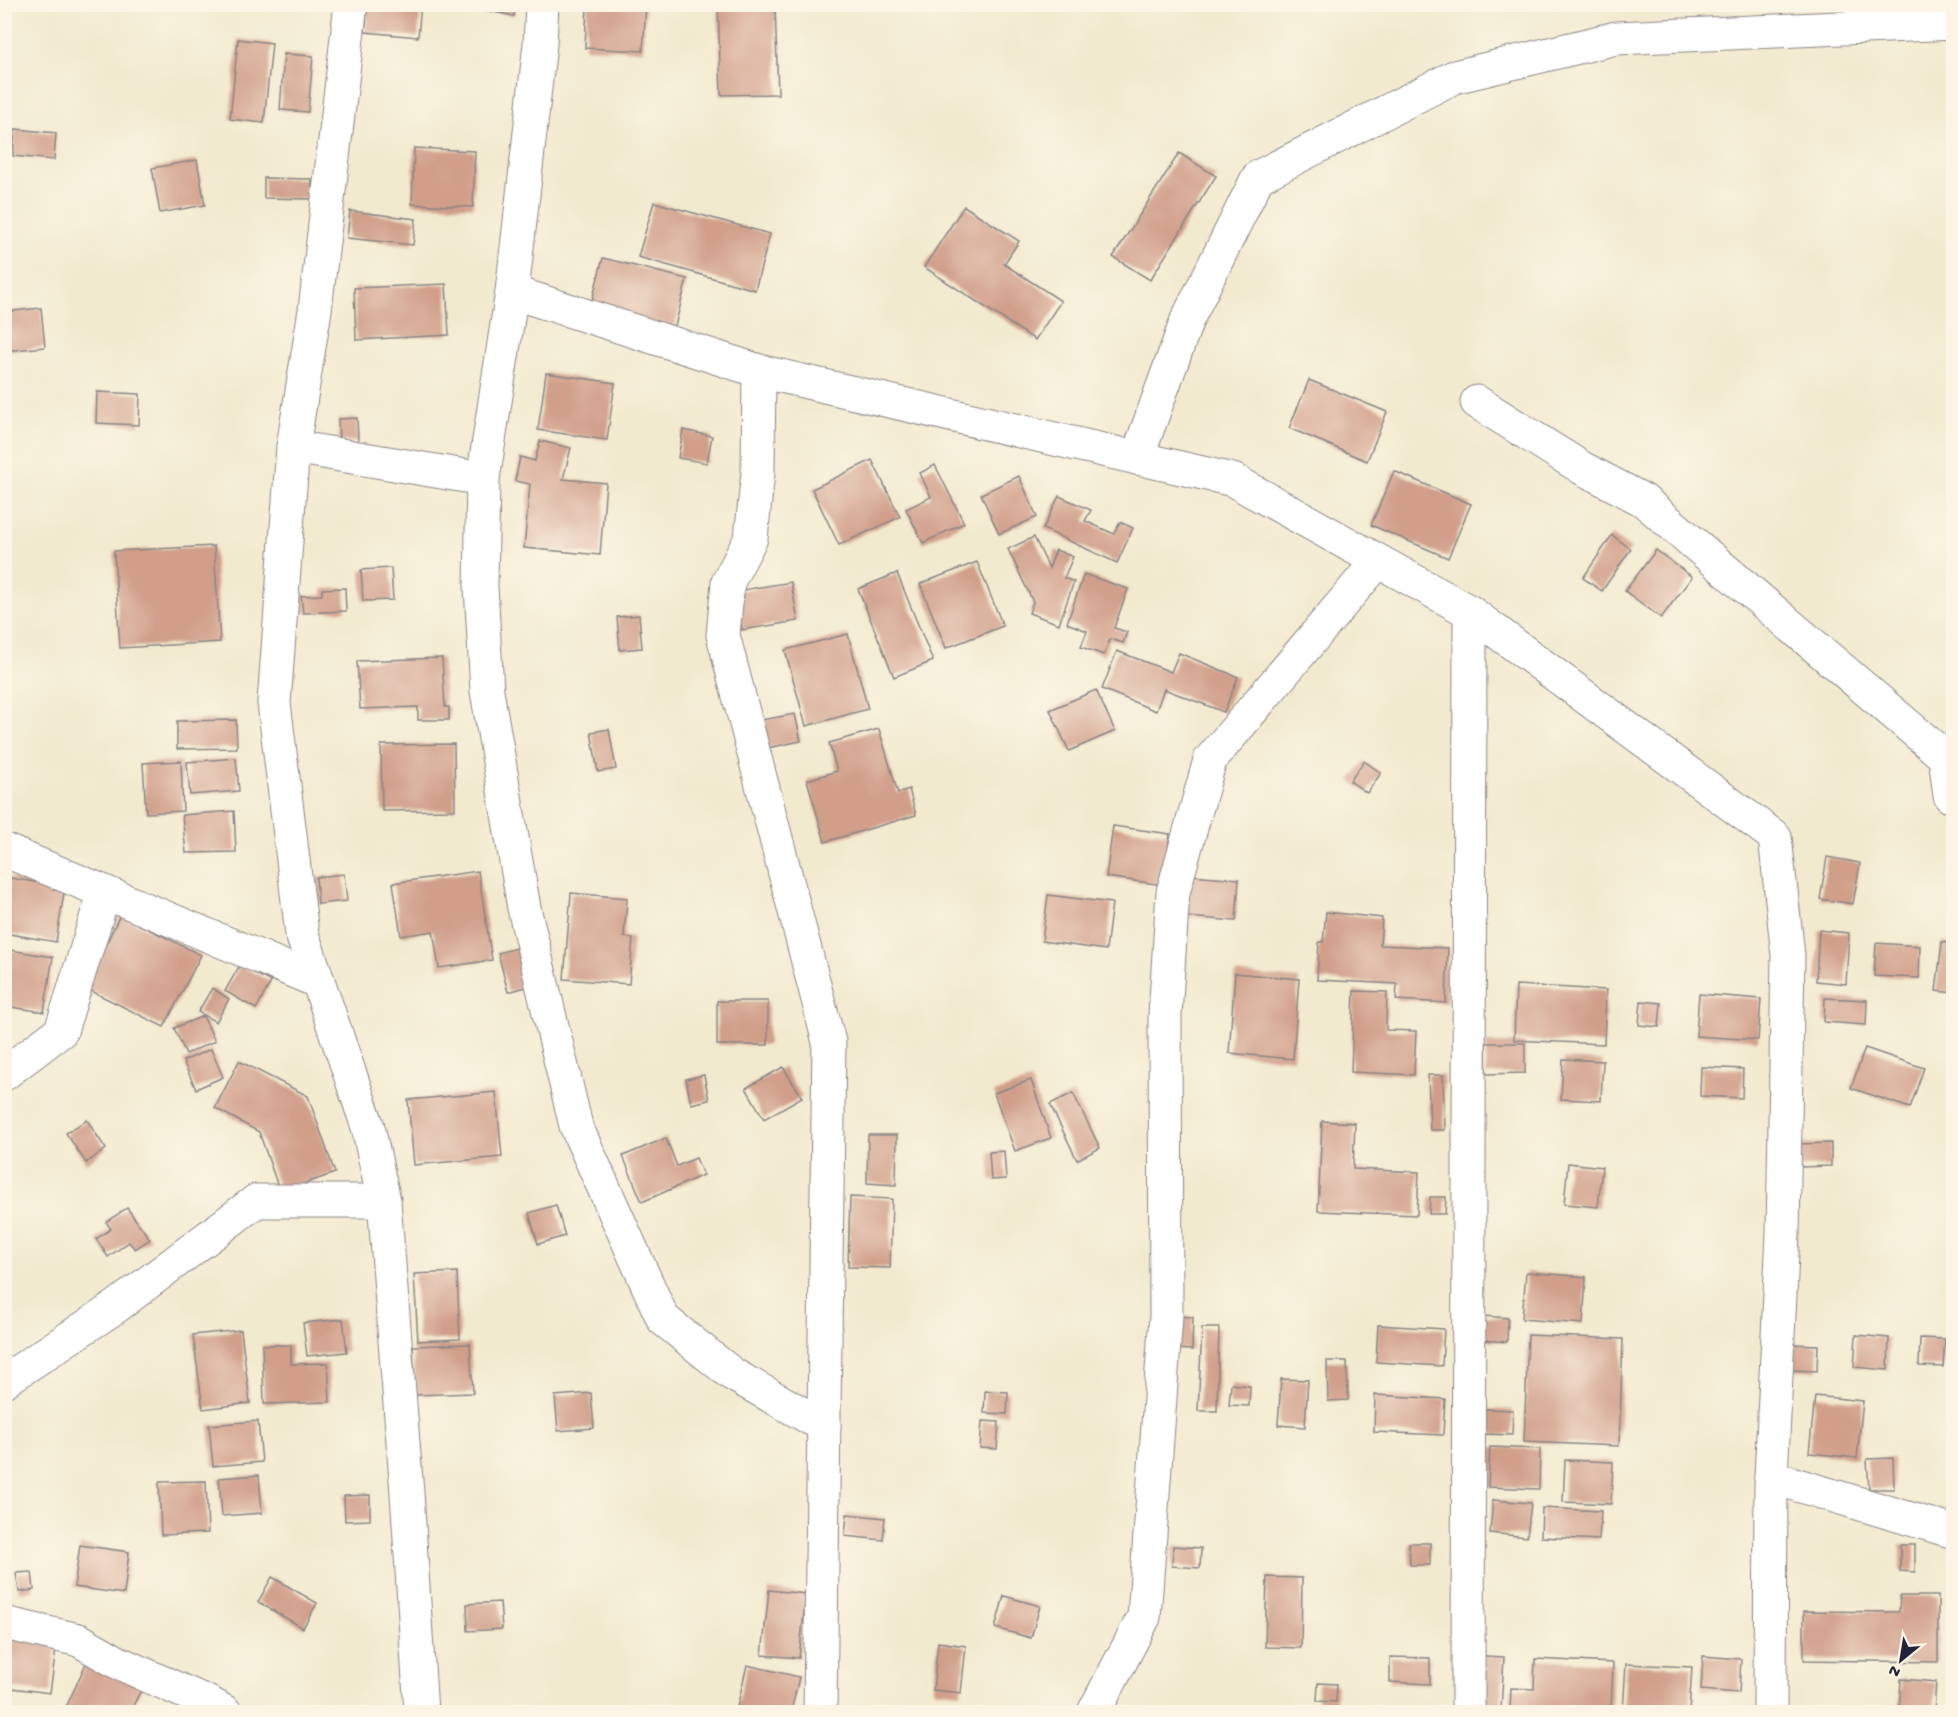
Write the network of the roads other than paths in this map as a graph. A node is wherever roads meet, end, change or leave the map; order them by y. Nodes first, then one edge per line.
1 (351, 4) edge
2 (542, 4) edge
3 (1953, 23) edge
4 (512, 292) junction
5 (759, 371) junction
6 (1477, 402) dead end
7 (293, 447) junction
8 (1137, 458) junction
9 (483, 479) junction
10 (1378, 561) junction
11 (1470, 612) junction
12 (1953, 797) edge
13 (4, 850) edge
14 (104, 893) junction
15 (317, 981) junction
16 (4, 1074) edge
17 (384, 1201) junction
18 (4, 1381) edge
19 (824, 1426) junction
20 (1771, 1476) junction
21 (1953, 1532) edge
22 (4, 1623) edge
23 (225, 1713) edge
24 (421, 1713) edge
25 (820, 1713) edge
26 (1094, 1713) edge
27 (1468, 1713) edge
28 (1770, 1713) edge

1 - 7 street
2 - 4 street
3 - 8 street
4 - 5 street
4 - 9 street
5 - 8 street
5 - 19 street
6 - 12 street
7 - 9 street
7 - 15 street
8 - 10 street
9 - 19 street
10 - 11 street
10 - 26 street
11 - 20 street
11 - 27 street
13 - 14 street
14 - 15 street
14 - 16 street
15 - 17 street
17 - 18 street
17 - 24 street
19 - 25 street
20 - 21 street
20 - 28 street
22 - 23 street

